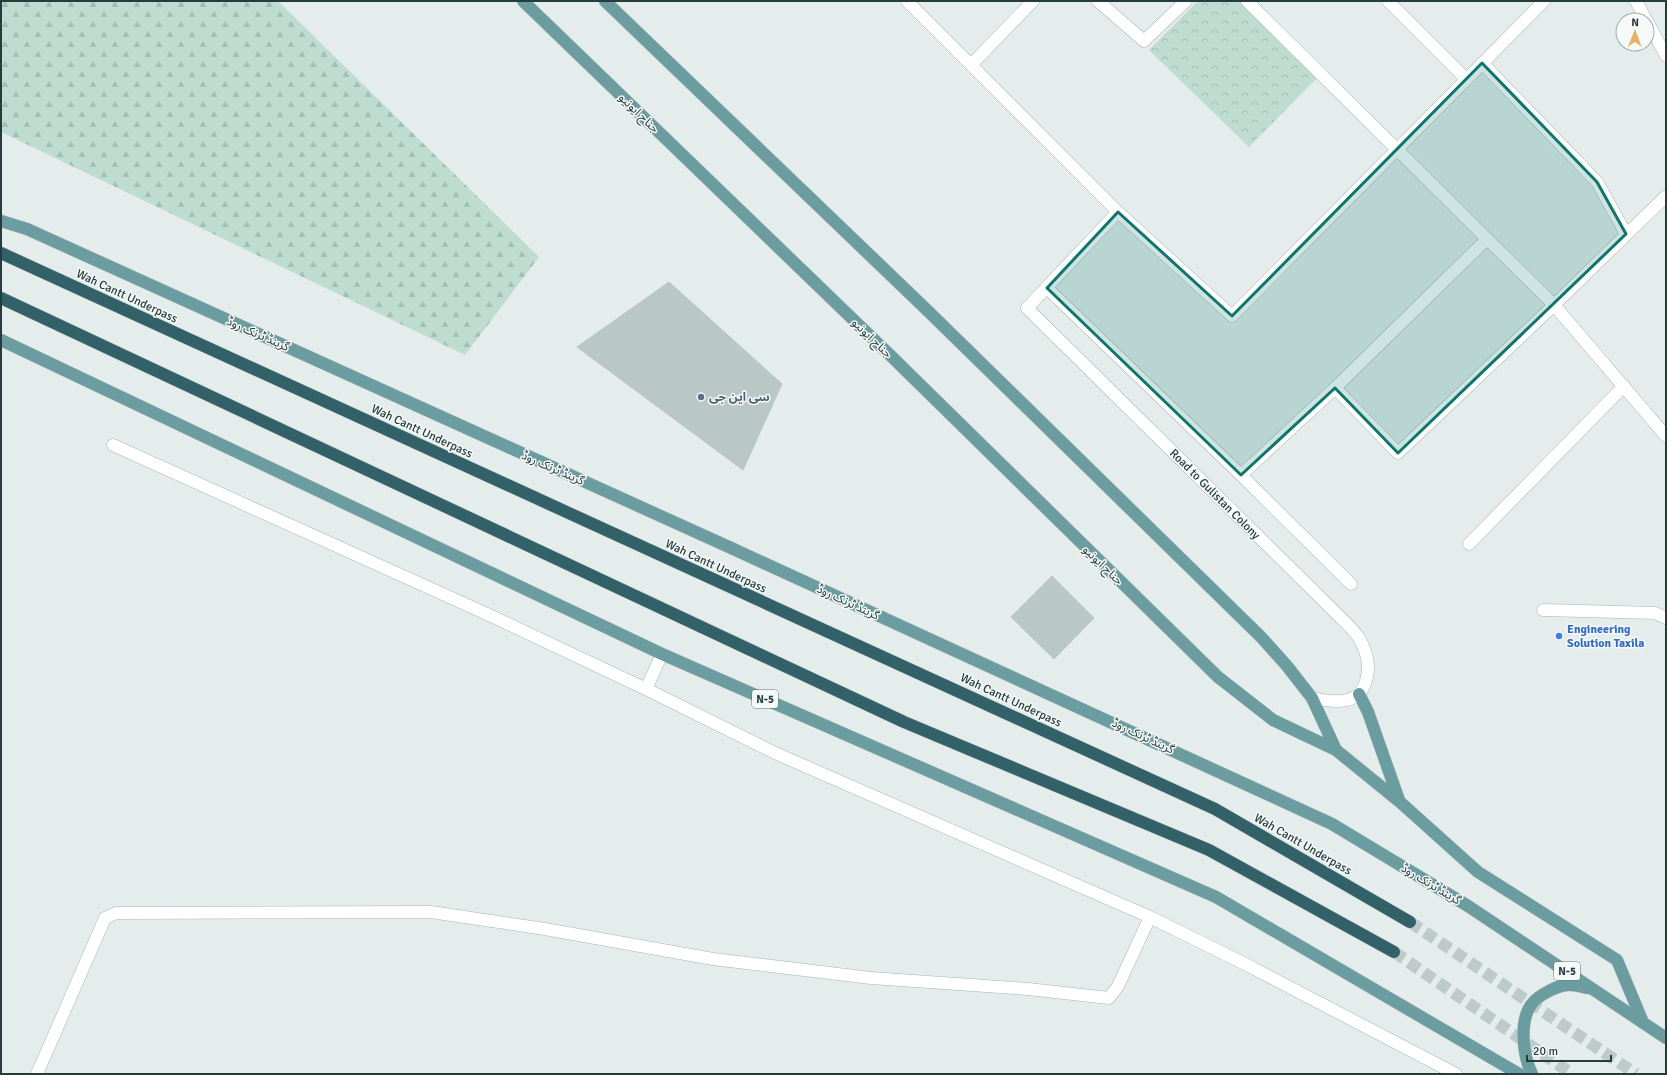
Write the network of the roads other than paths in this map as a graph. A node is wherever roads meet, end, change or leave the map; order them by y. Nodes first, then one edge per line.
1 (523, 1) edge
2 (606, 1) edge
3 (907, 1) edge
4 (1033, 1) edge
5 (1098, 1) edge
6 (1186, 1) edge
7 (1247, 1) edge
8 (1388, 1) edge
9 (1544, 1) edge
10 (1636, 1) edge
11 (1642, 12) edge
12 (1655, 36) edge
13 (1666, 56) edge
14 (1482, 63) junction
15 (971, 65) junction
16 (1466, 79) junction
17 (1398, 149) junction
18 (1666, 196) edge
19 (1118, 212) junction
20 (1, 221) edge
21 (1626, 234) junction
22 (1487, 239) junction
23 (1, 254) edge
24 (1047, 288) junction
25 (1, 298) edge
26 (1554, 305) junction
27 (1, 340) edge
28 (1624, 386) junction
29 (1335, 388) junction
30 (1666, 436) edge
31 (113, 445) dead end
32 (1241, 475) junction
33 (1469, 544) dead end
34 (1351, 584) dead end
35 (1543, 610) dead end
36 (1666, 618) edge
37 (662, 654) junction
38 (646, 689) junction
39 (1359, 694) junction
40 (1312, 698) junction
41 (1336, 750) junction
42 (1400, 802) junction
43 (1150, 917) junction
44 (1410, 922) tunnel mouth
45 (1394, 952) tunnel mouth
46 (1599, 992) junction
47 (1642, 1020) junction
48 (1666, 1038) edge
49 (37, 1074) edge
50 (1456, 1074) edge
51 (1519, 1074) edge
52 (1532, 1074) edge

1 - 41 main road, جناح ایونیو
2 - 40 main road
3 - 15 street
4 - 15 street
5 - 6 street
7 - 17 street
8 - 16 street
9 - 14 street
10 - 11 street
12 - 13 street
14 - 16 street
14 - 21 street
15 - 19 street
16 - 17 street
17 - 19 street
17 - 22 street
18 - 21 street
19 - 24 street
20 - 46 main road, گرینڈ ٹرنک روڈ / N-5
21 - 26 street
22 - 26 street
22 - 29 street
23 - 44 highway, Wah Cantt Underpass
24 - 32 street
24 - 39 street, Road to Gulistan Colony
25 - 45 highway
26 - 28 street
26 - 29 street
27 - 37 main road, N-5
28 - 30 street
28 - 33 street
29 - 32 street
31 - 38 street
32 - 34 street
35 - 36 street
37 - 38 street
37 - 51 main road, N-5
38 - 43 street
39 - 40 street
39 - 42 main road
40 - 41 main road
41 - 42 main road
42 - 47 main road
43 - 49 street
43 - 50 street
46 - 47 main road, گرینڈ ٹرنک روڈ / N-5
46 - 52 main road
47 - 48 main road, گرینڈ ٹرنک روڈ / N-5

